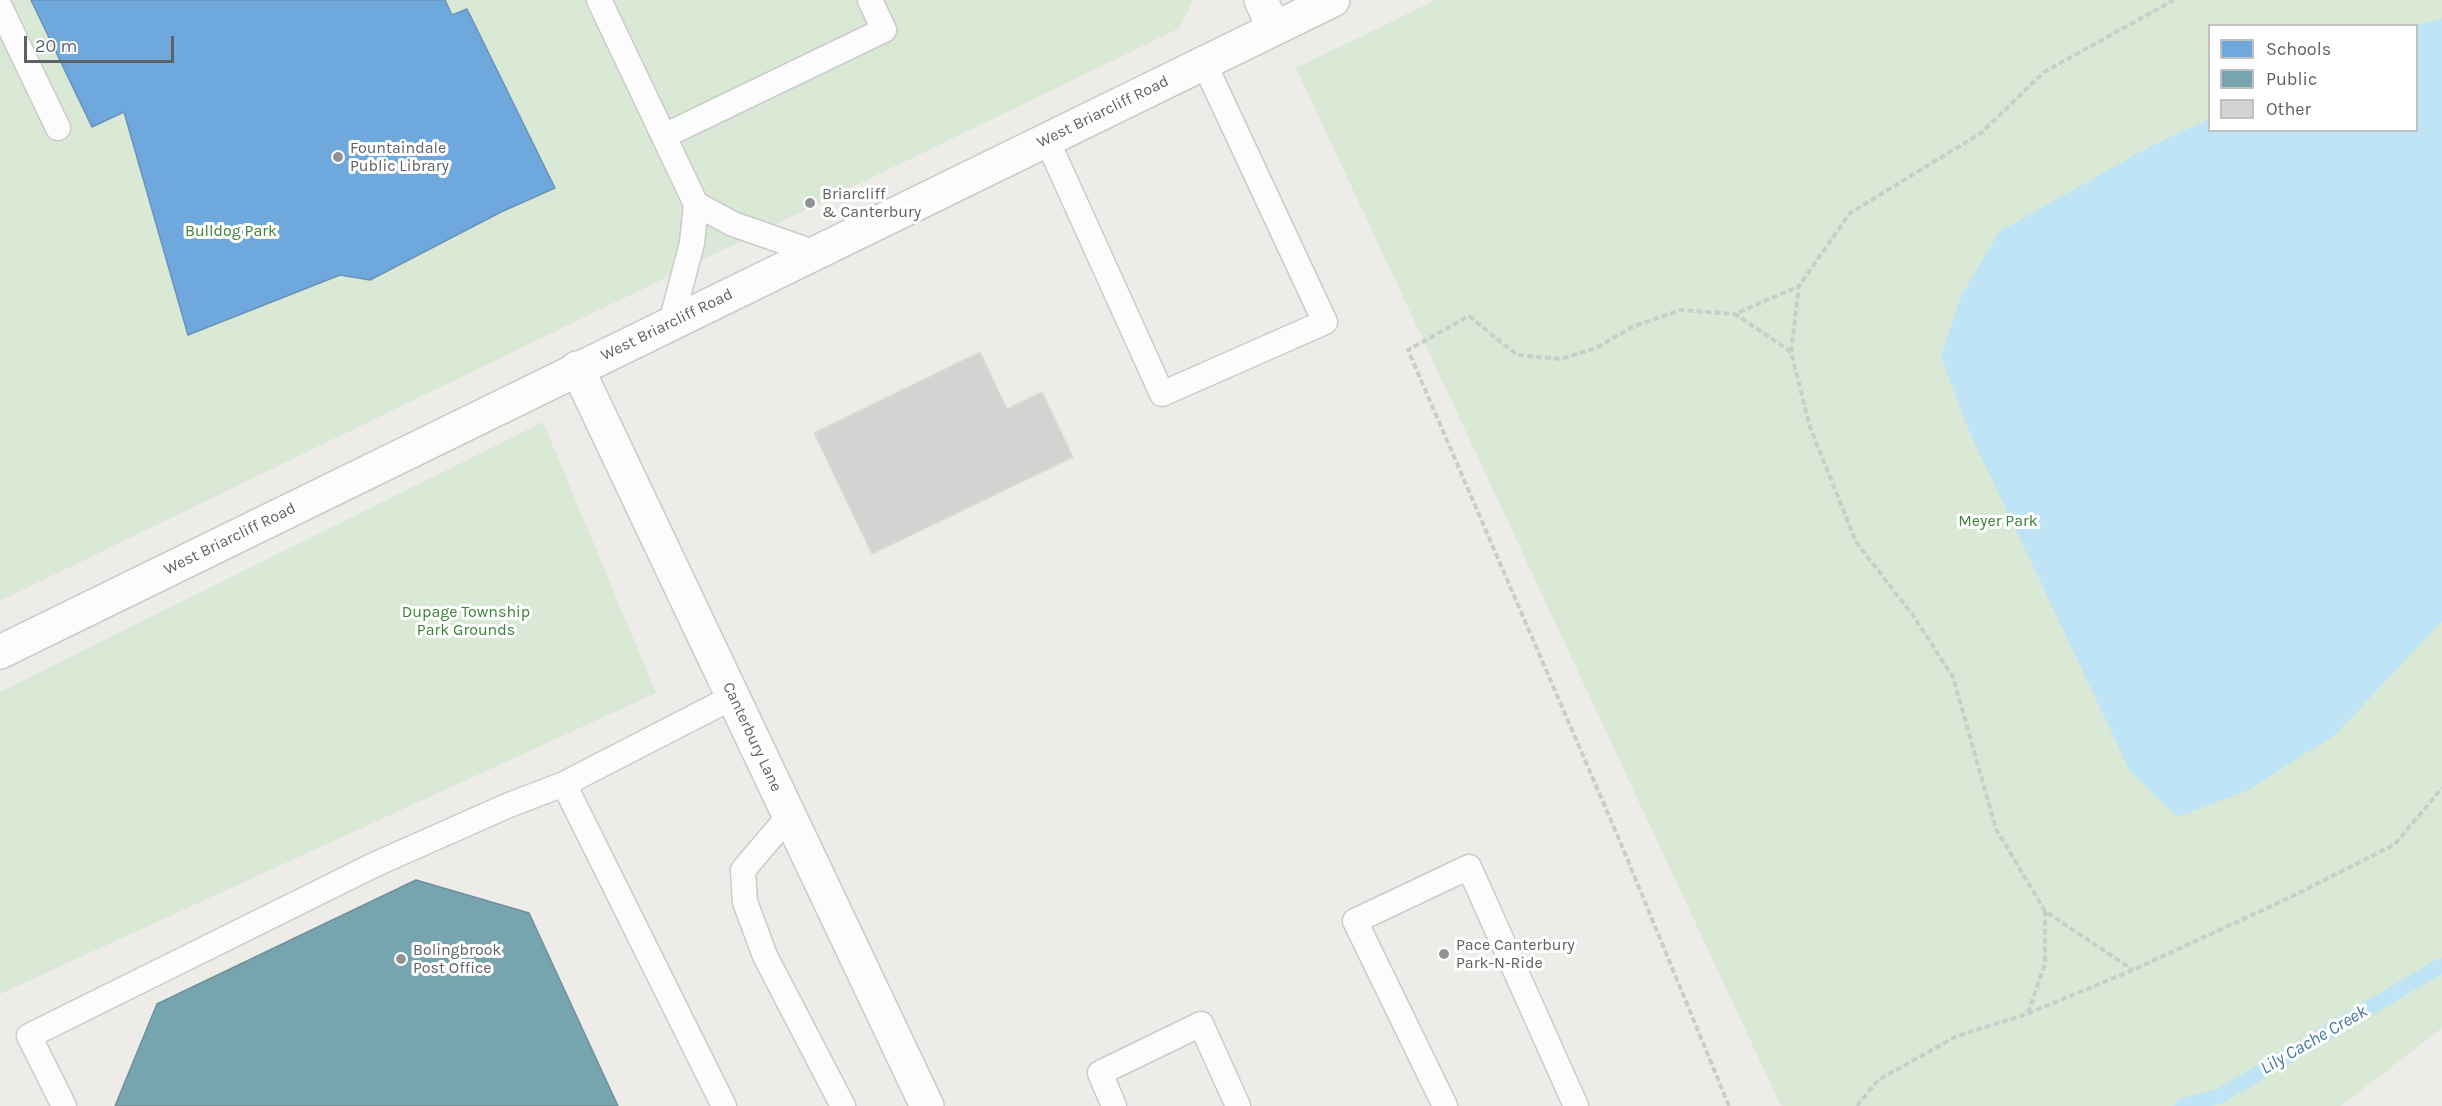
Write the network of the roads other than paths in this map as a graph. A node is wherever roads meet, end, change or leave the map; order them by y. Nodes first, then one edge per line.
1 (870, 0) edge
2 (1334, 0) edge
3 (603, 1) edge
4 (0, 7) edge
5 (1268, 14) edge
6 (1204, 63) junction
7 (58, 128) dead end
8 (664, 136) junction
9 (1047, 140) junction
10 (696, 204) junction
11 (816, 253) junction
12 (671, 323) junction
13 (577, 368) junction
14 (0, 651) edge
15 (734, 697) junction
16 (564, 784) junction
17 (789, 816) junction
18 (64, 1106) edge
19 (724, 1106) edge
20 (843, 1106) edge
21 (927, 1106) edge
22 (1114, 1106) edge
23 (1238, 1106) edge
24 (1445, 1106) edge
25 (1576, 1106) edge

1 - 8 lane
2 - 5 street, West Briarcliff Road
3 - 8 lane
4 - 7 lane
5 - 6 street, West Briarcliff Road
6 - 9 street, West Briarcliff Road
6 - 9 lane
8 - 10 lane
9 - 11 street, West Briarcliff Road
10 - 11 lane
10 - 12 lane
11 - 12 street, West Briarcliff Road
12 - 13 street, West Briarcliff Road
13 - 14 street, West Briarcliff Road
13 - 15 street, Canterbury Lane
15 - 16 lane
15 - 17 street, Canterbury Lane
16 - 18 lane
16 - 19 lane
17 - 20 lane
17 - 21 street, Canterbury Lane
22 - 23 lane
24 - 25 lane

